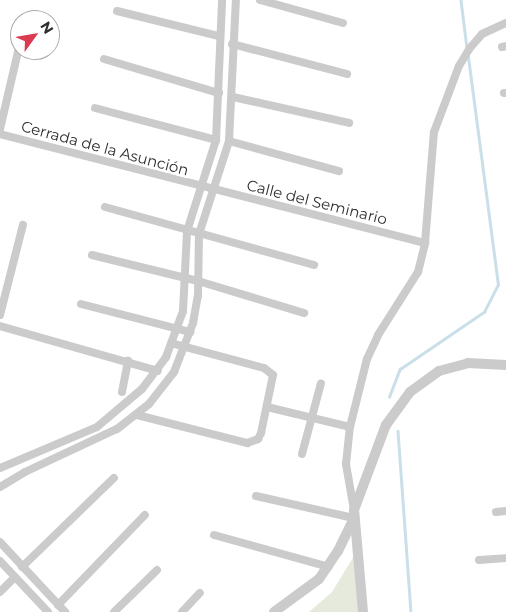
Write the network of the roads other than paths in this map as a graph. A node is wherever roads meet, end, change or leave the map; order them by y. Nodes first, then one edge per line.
1 (222, 0) edge
2 (236, 0) edge
3 (260, 0) edge
4 (117, 11) dead end
5 (343, 23) dead end
6 (506, 23) edge
7 (218, 36) junction
8 (232, 44) junction
9 (104, 59) dead end
10 (16, 60) edge
11 (347, 74) dead end
12 (219, 93) junction
13 (233, 97) junction
14 (95, 108) dead end
15 (349, 123) dead end
16 (0, 129) edge
17 (0, 134) edge
18 (216, 140) junction
19 (229, 141) junction
20 (339, 171) dead end
21 (203, 188) junction
22 (216, 190) junction
23 (105, 207) dead end
24 (23, 225) dead end
25 (187, 230) junction
26 (199, 234) junction
27 (425, 243) junction
28 (92, 255) dead end
29 (314, 265) dead end
30 (185, 278) junction
31 (198, 281) junction
32 (81, 304) dead end
33 (304, 313) dead end
34 (0, 315) edge
35 (0, 326) edge
36 (177, 329) junction
37 (190, 332) junction
38 (171, 343) junction
39 (186, 346) junction
40 (128, 361) junction
41 (506, 365) edge
42 (158, 371) junction
43 (321, 383) dead end
44 (122, 392) dead end
45 (266, 407) junction
46 (137, 415) junction
47 (312, 418) junction
48 (350, 427) junction
49 (302, 454) dead end
50 (0, 468) edge
51 (114, 478) dead end
52 (0, 487) edge
53 (256, 496) dead end
54 (506, 511) edge
55 (496, 512) dead end
56 (354, 514) junction
57 (145, 515) dead end
58 (214, 535) dead end
59 (0, 542) edge
60 (506, 558) edge
61 (480, 560) dead end
62 (0, 561) edge
63 (22, 566) junction
64 (329, 567) junction
65 (157, 570) dead end
66 (15, 577) junction
67 (0, 592) edge
68 (200, 593) dead end
69 (58, 605) junction
70 (48, 612) edge
71 (65, 612) edge
72 (114, 612) edge
73 (182, 612) edge
74 (274, 612) edge
75 (363, 612) edge

1 - 7 street
2 - 8 street
3 - 5 street
4 - 7 street
6 - 27 street
7 - 12 street
8 - 11 street
8 - 13 street
9 - 12 street
10 - 16 street
12 - 18 street
13 - 15 street
13 - 19 street
14 - 18 street
17 - 21 street, Cerrada de la Asunción
18 - 21 street
19 - 20 street
19 - 22 street
21 - 22 street, Calle del Seminario
21 - 25 street
22 - 26 street
22 - 27 street, Calle del Seminario
23 - 25 street
24 - 34 street
25 - 26 street
25 - 30 street
26 - 29 street
26 - 31 street
27 - 48 street
28 - 30 street
30 - 31 street
30 - 36 street
31 - 33 street
31 - 37 street
32 - 36 street
35 - 40 street
36 - 37 street
36 - 38 street
37 - 39 street
38 - 39 street
38 - 42 street
39 - 45 street
39 - 46 street
40 - 42 street
40 - 44 street
41 - 56 street
42 - 50 street
43 - 47 street
45 - 46 street
45 - 47 street
46 - 52 street
47 - 48 street
47 - 49 street
48 - 56 street
51 - 63 street
53 - 56 street
54 - 55 street
56 - 64 street
56 - 75 street
57 - 69 street
58 - 64 street
59 - 63 street
60 - 61 street
62 - 66 street
63 - 69 street
64 - 74 street
65 - 72 street
66 - 67 street
66 - 70 street
68 - 73 street
69 - 71 street

